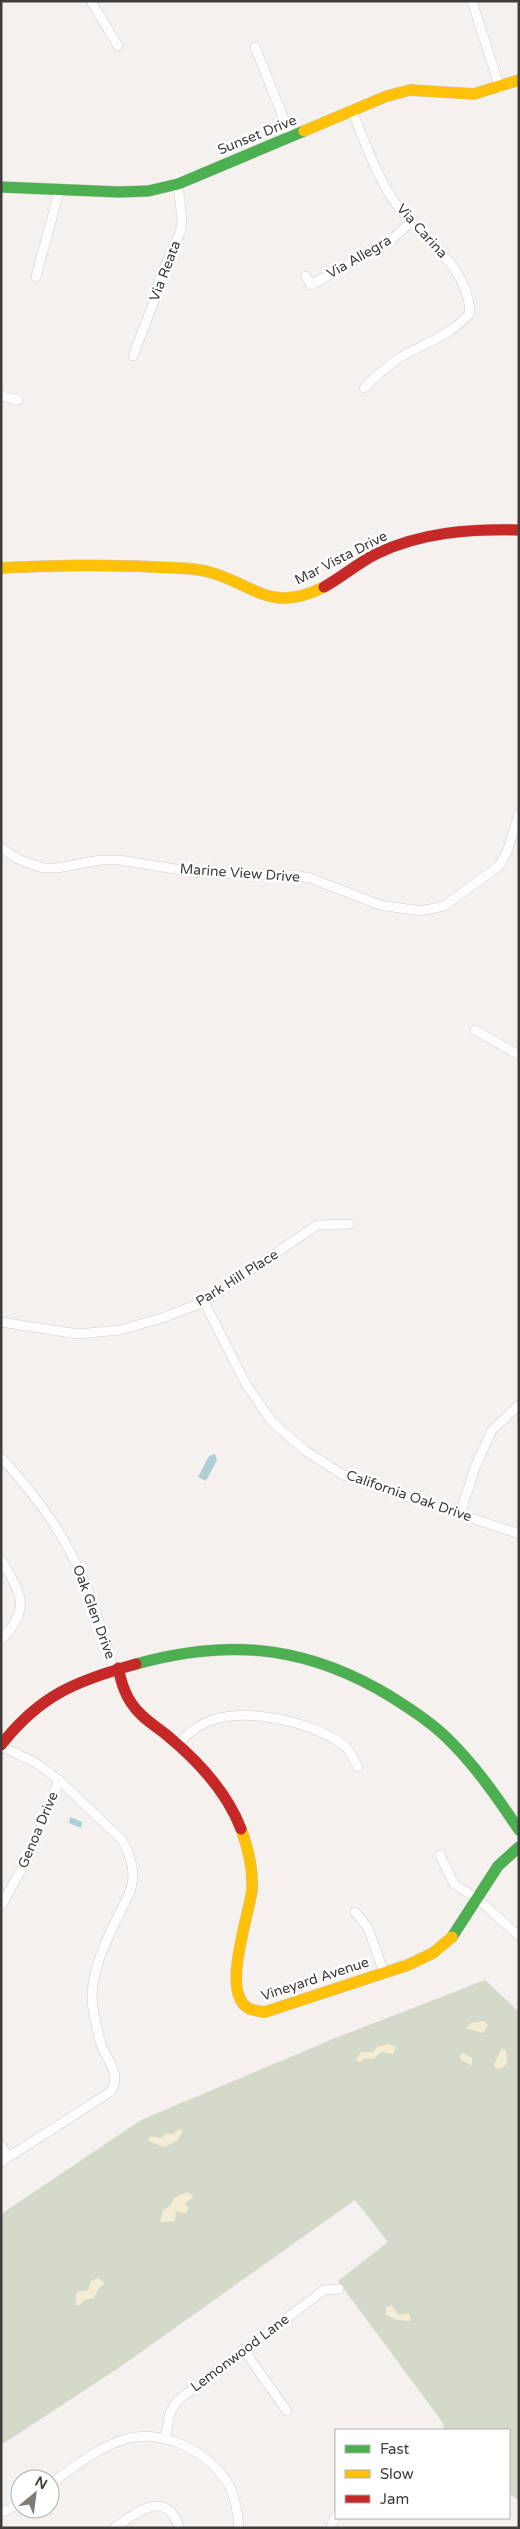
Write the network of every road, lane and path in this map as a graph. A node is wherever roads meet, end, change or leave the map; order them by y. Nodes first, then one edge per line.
1 (90, 1) edge
2 (472, 1) edge
3 (118, 46) dead end
4 (255, 47) dead end
5 (519, 80) edge
6 (500, 88) junction
7 (352, 111) junction
8 (291, 137) junction
9 (178, 184) junction
10 (1, 187) edge
11 (60, 188) junction
12 (412, 221) junction
13 (306, 276) dead end
14 (36, 277) dead end
15 (133, 356) dead end
16 (364, 388) dead end
17 (1, 396) edge
18 (18, 400) dead end
19 (519, 530) edge
20 (1, 568) edge
21 (519, 814) edge
22 (1, 848) edge
23 (475, 1030) dead end
24 (519, 1055) edge
25 (350, 1224) dead end
26 (204, 1302) junction
27 (1, 1322) edge
28 (519, 1406) edge
29 (1, 1458) edge
30 (460, 1514) junction
31 (519, 1534) edge
32 (1, 1559) edge
33 (1, 1640) edge
34 (116, 1669) junction
35 (178, 1744) junction
36 (1, 1745) edge
37 (358, 1767) dead end
38 (59, 1780) junction
39 (519, 1830) edge
40 (519, 1847) edge
41 (440, 1855) dead end
42 (478, 1899) junction
43 (1, 1906) edge
44 (355, 1912) dead end
45 (519, 1936) edge
46 (384, 1972) junction
47 (1, 2146) edge
48 (5, 2159) edge
49 (340, 2289) dead end
50 (243, 2349) junction
51 (287, 2411) dead end
52 (166, 2439) junction
53 (60, 2477) edge
54 (114, 2528) edge
55 (179, 2528) edge
56 (239, 2528) edge

1 - 3 street
2 - 6 street
4 - 8 street
5 - 6 street, Sunset Drive
6 - 7 street, Sunset Drive
7 - 8 street, Sunset Drive
7 - 12 street, Via Carina
8 - 9 street, Sunset Drive
9 - 11 street, Sunset Drive
9 - 15 street, Via Reata
10 - 11 street, Sunset Drive
11 - 14 street
12 - 13 street, Via Allegra
12 - 16 street, Via Carina
17 - 18 street
19 - 20 street, Mar Vista Drive
21 - 22 street, Marine View Drive
23 - 24 street
25 - 26 street, Park Hill Place
26 - 27 street, Park Hill Place
26 - 30 street, California Oak Drive
28 - 30 street
29 - 34 street, Oak Glen Drive
30 - 31 street, California Oak Drive
32 - 33 street
34 - 35 street, Vineyard Avenue
34 - 36 street
34 - 39 street
35 - 37 street
35 - 46 street, Vineyard Avenue
36 - 38 street
38 - 43 street, Genoa Drive
38 - 48 street
40 - 42 street, Vineyard Avenue
41 - 42 street
42 - 45 street
42 - 46 street, Vineyard Avenue
44 - 46 street
47 - 48 street
49 - 50 street, Lemonwood Lane
50 - 51 street
50 - 52 street, Lemonwood Lane
52 - 53 street
52 - 56 street
54 - 55 street

